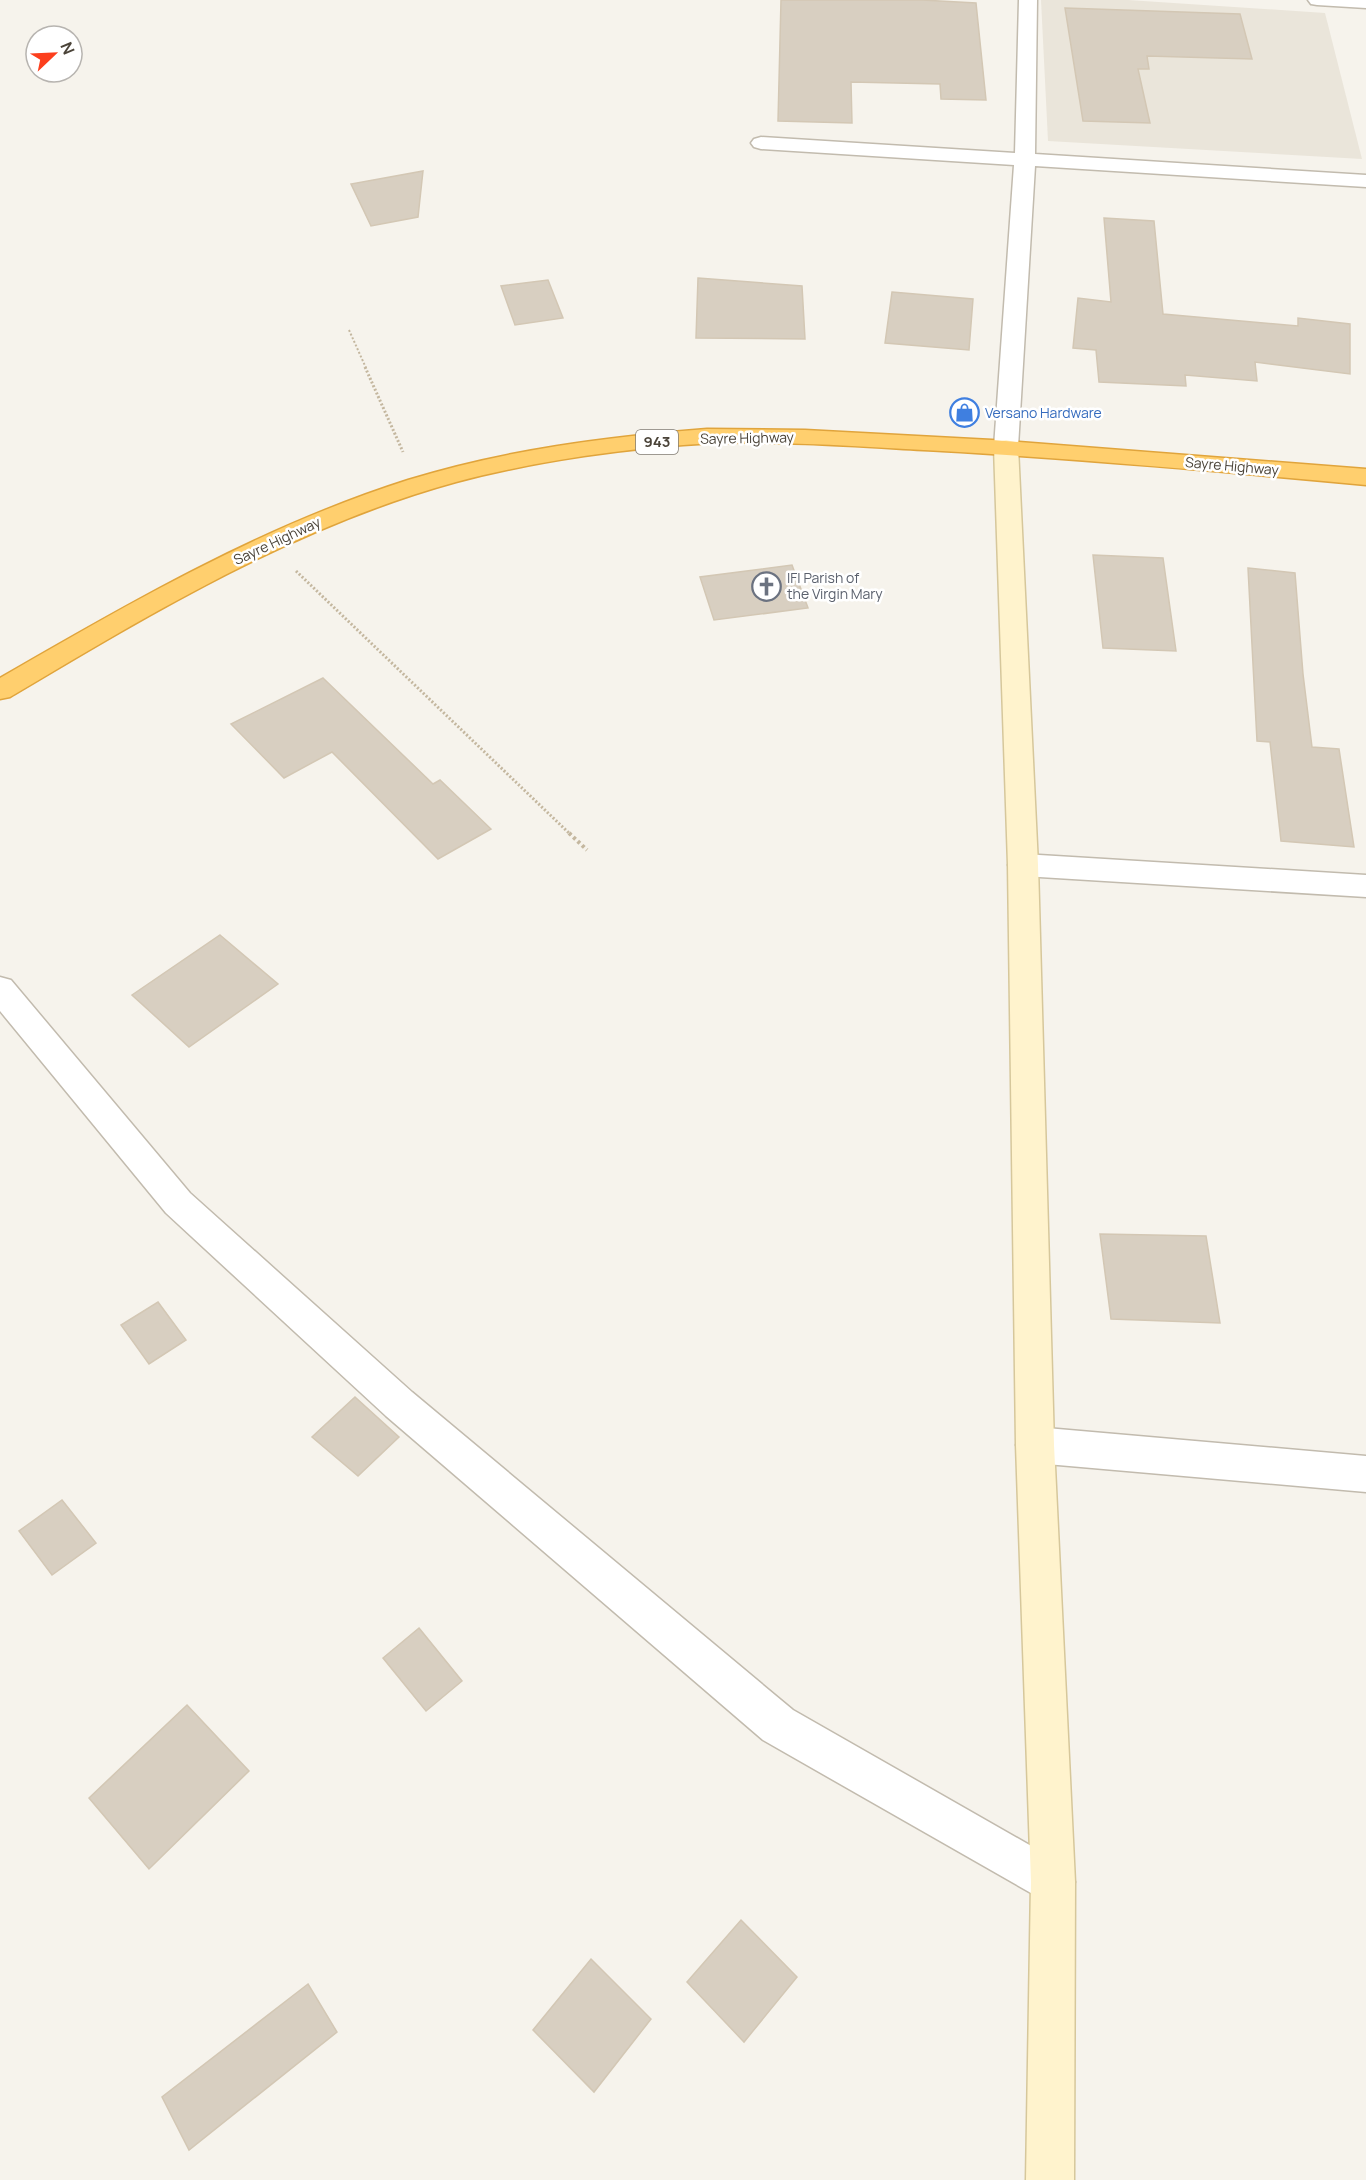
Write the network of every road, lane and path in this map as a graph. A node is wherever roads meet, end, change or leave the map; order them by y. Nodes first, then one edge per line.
1 (1028, 0) edge
2 (1317, 0) edge
3 (1366, 2) edge
4 (761, 142) dead end
5 (1025, 158) junction
6 (1366, 181) edge
7 (349, 330) dead end
8 (1006, 447) junction
9 (1366, 477) edge
10 (418, 485) junction
11 (267, 544) junction
12 (0, 690) edge
13 (587, 850) dead end
14 (1023, 865) junction
15 (1366, 886) edge
16 (0, 989) edge
17 (1035, 1445) junction
18 (1366, 1474) edge
19 (1053, 1882) junction
20 (1050, 2180) edge

1 - 5 street
2 - 3 street
4 - 5 street
5 - 6 street
5 - 8 street
7 - 10 path
8 - 9 highway, Sayre Highway / 943
8 - 10 highway, Sayre Highway / 943
8 - 14 street
10 - 11 highway, Sayre Highway / 943
11 - 12 highway, Sayre Highway / 943
11 - 13 path
14 - 15 street
14 - 17 street
16 - 19 street
17 - 18 street
17 - 19 street
19 - 20 street

